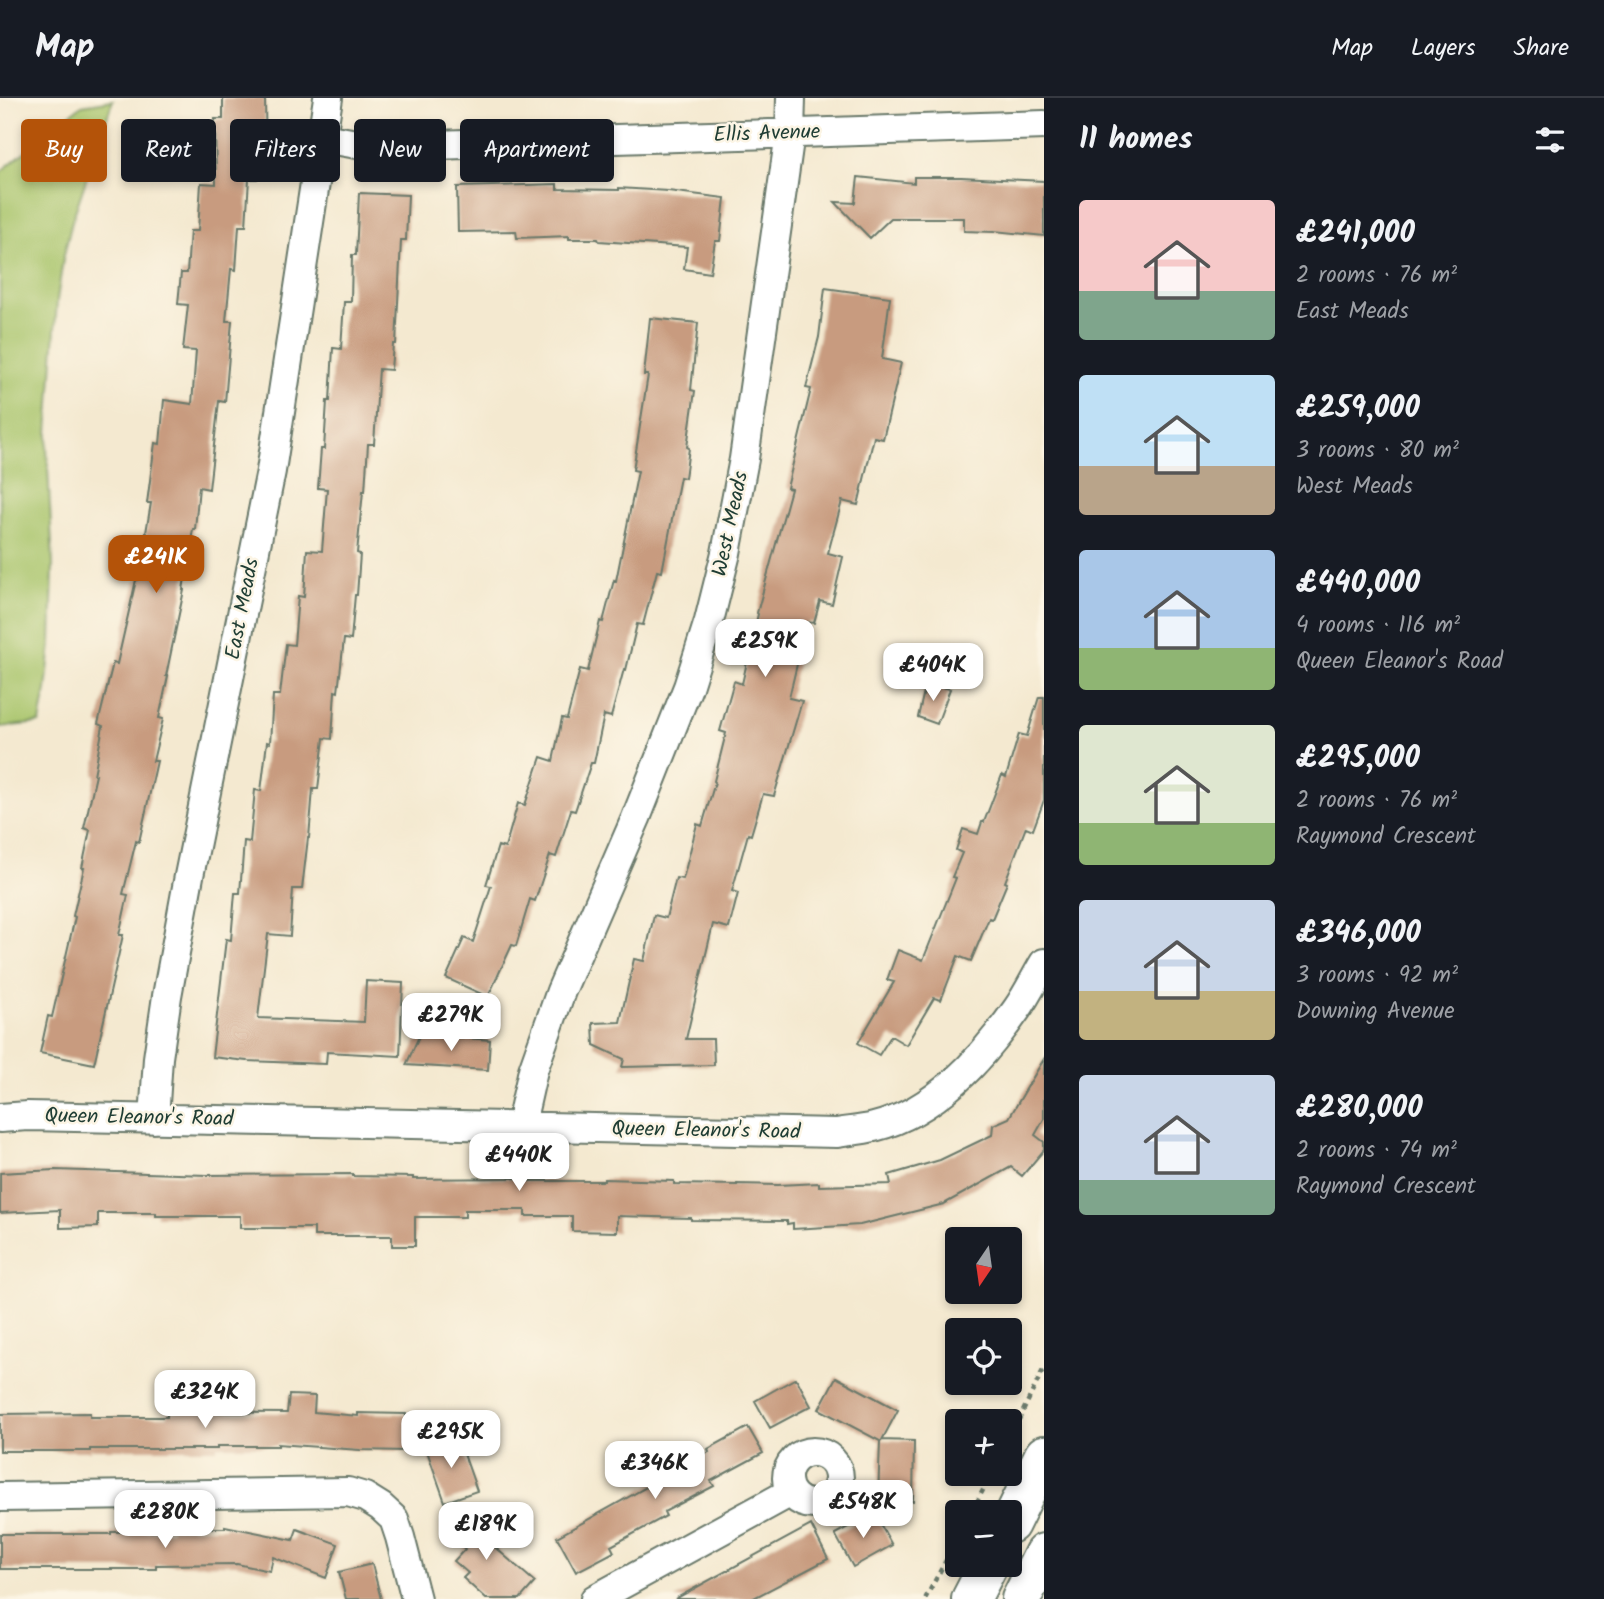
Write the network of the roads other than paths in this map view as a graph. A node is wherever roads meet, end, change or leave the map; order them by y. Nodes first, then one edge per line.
1 (328, 98) edge
2 (791, 98) edge
3 (325, 119) edge
4 (1044, 125) edge
5 (790, 133) junction
6 (340, 141) edge
7 (316, 182) edge
8 (1044, 963) edge
9 (0, 1118) edge
10 (154, 1119) junction
11 (524, 1128) junction
12 (1044, 1455) edge
13 (790, 1492) dead end
14 (0, 1497) edge
15 (1022, 1500) edge
16 (1044, 1553) edge
17 (982, 1577) edge
18 (416, 1599) edge
19 (595, 1599) edge
20 (971, 1599) edge
21 (1021, 1599) edge

1 - 3 street, East Meads
2 - 5 street, West Meads
4 - 5 street, Ellis Avenue
5 - 6 street, Ellis Avenue
5 - 11 street, West Meads
7 - 10 street, East Meads
8 - 11 street, Queen Eleanor's Road
9 - 10 street, Queen Eleanor's Road
10 - 11 street, Queen Eleanor's Road
12 - 15 highway
13 - 19 street
14 - 18 street
16 - 21 highway
17 - 20 highway

